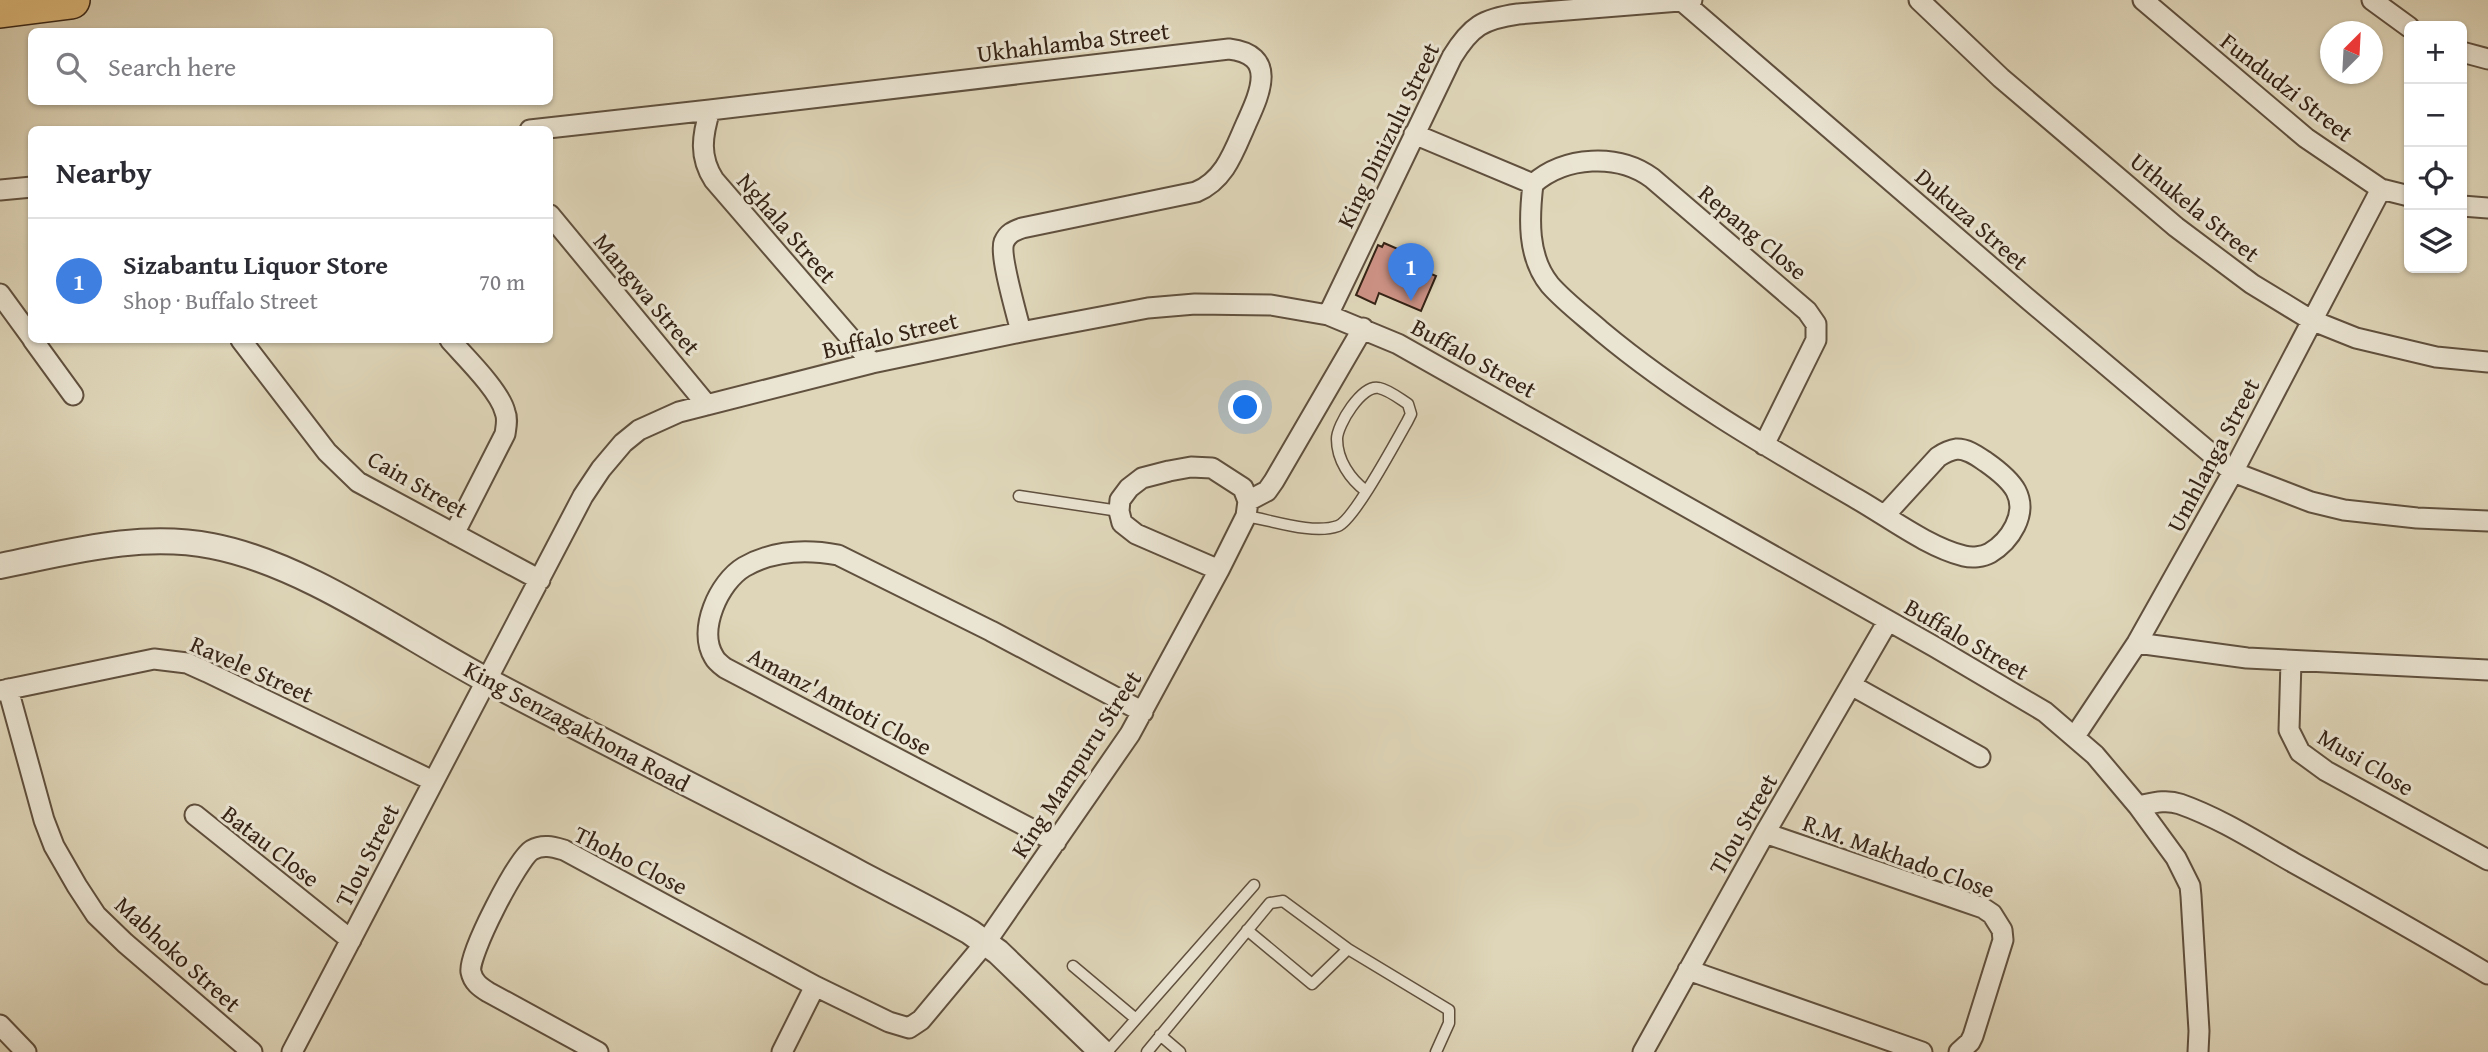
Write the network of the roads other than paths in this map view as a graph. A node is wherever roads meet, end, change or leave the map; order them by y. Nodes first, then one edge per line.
1 (71, 0) edge
2 (1919, 0) edge
3 (2143, 0) edge
4 (2372, 0) edge
5 (1687, 1) edge
6 (0, 9) edge
7 (2404, 23) edge
8 (2467, 53) edge
9 (2488, 59) edge
10 (710, 110) junction
11 (553, 127) edge
12 (1414, 134) junction
13 (1533, 184) junction
14 (28, 187) edge
15 (2381, 189) junction
16 (0, 190) edge
17 (2404, 195) edge
18 (2467, 206) edge
19 (2488, 208) edge
20 (553, 219) edge
21 (0, 294) edge
22 (1328, 315) junction
23 (2311, 320) junction
24 (1363, 328) junction
25 (1021, 332) junction
26 (28, 333) edge
27 (35, 343) edge
28 (243, 343) edge
29 (453, 343) edge
30 (2488, 362) edge
31 (872, 363) junction
32 (73, 395) dead end
33 (707, 405) junction
34 (1765, 445) junction
35 (2233, 472) junction
36 (1366, 491) junction
37 (1019, 496) dead end
38 (1247, 508) junction
39 (1119, 511) junction
40 (1885, 515) junction
41 (2488, 521) edge
42 (454, 534) junction
43 (0, 566) edge
44 (1219, 570) junction
45 (540, 580) junction
46 (1888, 621) junction
47 (2137, 643) junction
48 (2291, 661) junction
49 (2488, 670) edge
50 (487, 681) junction
51 (1851, 685) junction
52 (4, 690) edge
53 (1143, 712) junction
54 (2075, 736) junction
55 (1980, 757) dead end
56 (433, 781) junction
57 (2138, 806) junction
58 (195, 815) dead end
59 (1765, 833) junction
60 (1056, 842) junction
61 (2488, 860) edge
62 (1254, 885) dead end
63 (1247, 930) junction
64 (351, 940) junction
65 (986, 942) junction
66 (1348, 949) junction
67 (1073, 966) dead end
68 (1688, 970) junction
69 (2488, 974) edge
70 (815, 986) junction
71 (1136, 1019) junction
72 (0, 1025) edge
73 (1160, 1035) junction
74 (26, 1052) edge
75 (252, 1052) edge
76 (292, 1052) edge
77 (598, 1052) edge
78 (782, 1052) edge
79 (1104, 1052) edge
80 (1147, 1052) edge
81 (1180, 1052) edge
82 (1436, 1052) edge
83 (1643, 1052) edge
84 (1922, 1052) edge
85 (1959, 1052) edge
86 (2198, 1052) edge

1 - 6 highway
2 - 23 street, Uthukela Street
3 - 15 street, Fundudzi Street
4 - 7 street
5 - 12 street, King Dinizulu Street
5 - 35 street, Dukuza Street
8 - 9 street
10 - 11 street, Ukhahlamba Street
10 - 25 street, Ukhahlamba Street
10 - 31 street, Nghala Street
12 - 13 street
12 - 22 street, King Dinizulu Street
13 - 34 street
13 - 34 street, Repang Close
14 - 16 street
15 - 17 street, Fundudzi Street
15 - 23 street, Umhlanga Street
18 - 19 street
20 - 33 street, Mangwa Street
21 - 26 street
22 - 24 street, Buffalo Street
22 - 25 street, Buffalo Street
23 - 30 street, Uthukela Street
23 - 35 street, Umhlanga Street
24 - 38 street, King Mampuru Street
24 - 46 street, Buffalo Street
25 - 31 street, Buffalo Street
27 - 32 street
28 - 42 street, Cain Street
29 - 42 street
31 - 33 street, Buffalo Street
33 - 45 street, Buffalo Street
34 - 40 street
35 - 41 street
35 - 47 street, Umhlanga Street
36 - 36 lane
36 - 38 lane
37 - 39 lane
38 - 39 street
38 - 44 street, King Mampuru Street
39 - 44 street
40 - 40 street
42 - 45 street, Cain Street
43 - 50 street, King Senzagakhona Road
44 - 53 street, King Mampuru Street
45 - 50 street, Buffalo Street
46 - 51 street, Tlou Street
46 - 54 street, Buffalo Street
47 - 48 street
47 - 54 street, Umhlanga Street
48 - 49 street
48 - 61 street, Musi Close
50 - 56 street, Tlou Street
50 - 65 street, King Senzagakhona Road
51 - 55 street
51 - 59 street, Tlou Street
52 - 56 street, Ravele Street
52 - 75 street, Mabhoko Street
53 - 60 street, King Mampuru Street
53 - 60 street, Amanz'Amtoti Close
54 - 57 street, Buffalo Street
56 - 64 street, Tlou Street
57 - 69 street
57 - 86 street, Buffalo Street
58 - 64 street, Batau Close
59 - 68 street, Tlou Street
59 - 85 street, R.M. Makhado Close
60 - 65 street, King Mampuru Street
62 - 71 lane
63 - 66 lane
63 - 66 lane
63 - 73 lane
64 - 76 street, Tlou Street
65 - 70 street, King Mampuru Street
65 - 79 street, King Senzagakhona Road
66 - 82 lane
67 - 71 lane
68 - 83 street, Tlou Street
68 - 84 street
70 - 77 street, Thoho Close
70 - 78 street
71 - 79 lane
72 - 74 street
73 - 80 lane
73 - 81 lane

